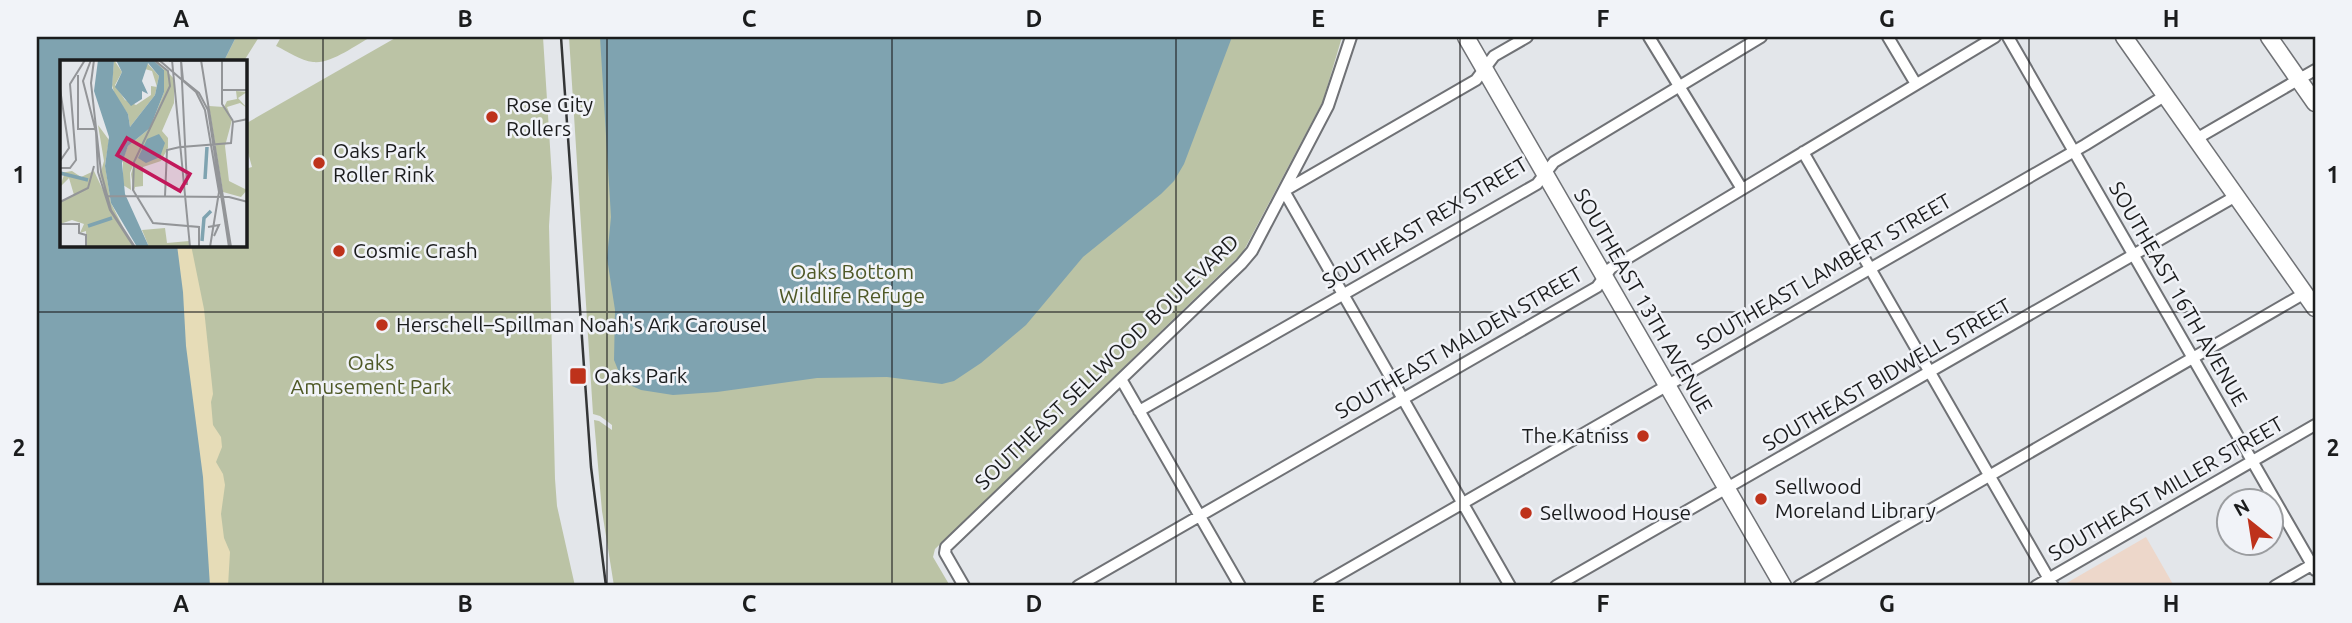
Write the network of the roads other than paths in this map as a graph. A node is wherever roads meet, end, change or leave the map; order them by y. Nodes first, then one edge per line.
1 (1351, 37) edge
2 (1466, 37) edge
3 (1527, 37) edge
4 (1649, 37) edge
5 (1761, 37) edge
6 (1888, 37) edge
7 (1995, 37) edge
8 (2008, 37) edge
9 (2124, 37) edge
10 (2269, 37) edge
11 (1485, 68) junction
12 (2315, 70) edge
13 (2299, 80) junction
14 (1916, 84) junction
15 (1677, 86) junction
16 (2166, 96) junction
17 (2315, 103) edge
18 (2196, 139) junction
19 (2074, 151) junction
20 (1803, 152) junction
21 (1545, 174) junction
22 (1742, 189) junction
23 (1284, 191) junction
24 (2236, 196) junction
25 (2134, 255) junction
26 (1870, 267) junction
27 (1604, 276) junction
28 (2305, 293) junction
29 (1343, 295) junction
30 (2315, 307) edge
31 (2193, 359) junction
32 (1930, 372) junction
33 (1121, 379) junction
34 (1667, 385) junction
35 (1403, 399) junction
36 (1139, 411) junction
37 (2315, 425) edge
38 (2252, 462) junction
39 (1989, 475) junction
40 (1726, 489) junction
41 (1463, 504) junction
42 (1199, 516) junction
43 (2314, 566) edge
44 (2051, 582) edge
45 (964, 586) edge
46 (1078, 586) edge
47 (1240, 586) edge
48 (1319, 586) edge
49 (1510, 586) edge
50 (1556, 586) edge
51 (1783, 586) edge
52 (1799, 586) edge
53 (2036, 586) edge
54 (2276, 586) edge

1 - 23 street, SOUTHEAST SELLWOOD BOULEVARD
2 - 11 street, SOUTHEAST 13TH AVENUE
3 - 11 street
4 - 15 street
5 - 15 street, SOUTHEAST REX STREET
6 - 14 street
7 - 14 street, SOUTHEAST MALDEN STREET
8 - 19 street, SOUTHEAST 16TH AVENUE
9 - 16 street
10 - 13 street
11 - 21 street, SOUTHEAST 13TH AVENUE
11 - 23 street
12 - 13 street
13 - 17 street
13 - 18 street
14 - 20 street, SOUTHEAST MALDEN STREET
15 - 21 street, SOUTHEAST REX STREET
15 - 22 street
16 - 18 street
16 - 19 street, SOUTHEAST LAMBERT STREET
18 - 24 street
19 - 25 street, SOUTHEAST 16TH AVENUE
19 - 26 street, SOUTHEAST LAMBERT STREET
20 - 22 street, SOUTHEAST MALDEN STREET
20 - 26 street
21 - 27 street, SOUTHEAST 13TH AVENUE
21 - 29 street, SOUTHEAST REX STREET
22 - 27 street, SOUTHEAST MALDEN STREET
23 - 29 street
23 - 33 street, SOUTHEAST SELLWOOD BOULEVARD
24 - 25 street, SOUTHEAST BIDWELL STREET
24 - 28 street
25 - 31 street, SOUTHEAST 16TH AVENUE
25 - 32 street, SOUTHEAST BIDWELL STREET
26 - 32 street
26 - 34 street, SOUTHEAST LAMBERT STREET
27 - 34 street, SOUTHEAST 13TH AVENUE
27 - 35 street, SOUTHEAST MALDEN STREET
28 - 30 street
28 - 31 street
29 - 35 street
29 - 36 street, SOUTHEAST REX STREET
31 - 38 street, SOUTHEAST 16TH AVENUE
31 - 39 street
32 - 39 street
32 - 40 street, SOUTHEAST BIDWELL STREET
33 - 36 street
33 - 45 street, SOUTHEAST SELLWOOD BOULEVARD
34 - 40 street, SOUTHEAST 13TH AVENUE
34 - 41 street, SOUTHEAST LAMBERT STREET
35 - 41 street
35 - 42 street, SOUTHEAST MALDEN STREET
36 - 42 street
37 - 38 street, SOUTHEAST MILLER STREET
38 - 43 street, SOUTHEAST 16TH AVENUE
38 - 44 street, SOUTHEAST MILLER STREET
39 - 44 street
39 - 52 street
40 - 50 street, SOUTHEAST BIDWELL STREET
40 - 51 street, SOUTHEAST 13TH AVENUE
41 - 48 street, SOUTHEAST LAMBERT STREET
41 - 49 street
42 - 46 street, SOUTHEAST MALDEN STREET
42 - 47 street
43 - 54 street
44 - 53 street, SOUTHEAST MILLER STREET

